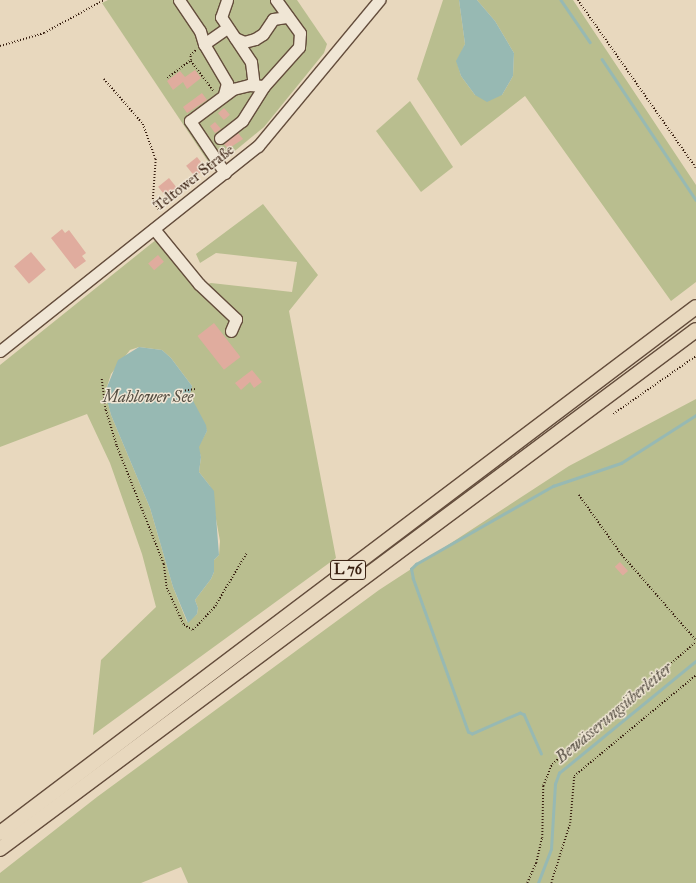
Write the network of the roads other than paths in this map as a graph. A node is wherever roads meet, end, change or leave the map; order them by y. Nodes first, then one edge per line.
1 (179, 0) edge
2 (227, 0) edge
3 (276, 0) edge
4 (379, 0) edge
5 (288, 17) junction
6 (227, 28) junction
7 (235, 38) junction
8 (204, 44) junction
9 (259, 86) junction
10 (220, 94) junction
11 (220, 138) dead end
12 (225, 173) junction
13 (154, 229) junction
14 (696, 307) edge
15 (696, 330) edge
16 (231, 331) dead end
17 (0, 351) edge
18 (0, 833) edge
19 (0, 850) edge

1 - 8 street
2 - 6 street
3 - 5 street
4 - 12 street, Teltower Straße
5 - 7 street
5 - 9 street
6 - 7 street
6 - 8 street
7 - 9 street
8 - 10 street
9 - 10 street
9 - 11 street
10 - 12 street
12 - 13 street, Teltower Straße
13 - 16 street
13 - 17 street, Teltower Straße
14 - 18 main road, L 76
15 - 19 main road, L 76

